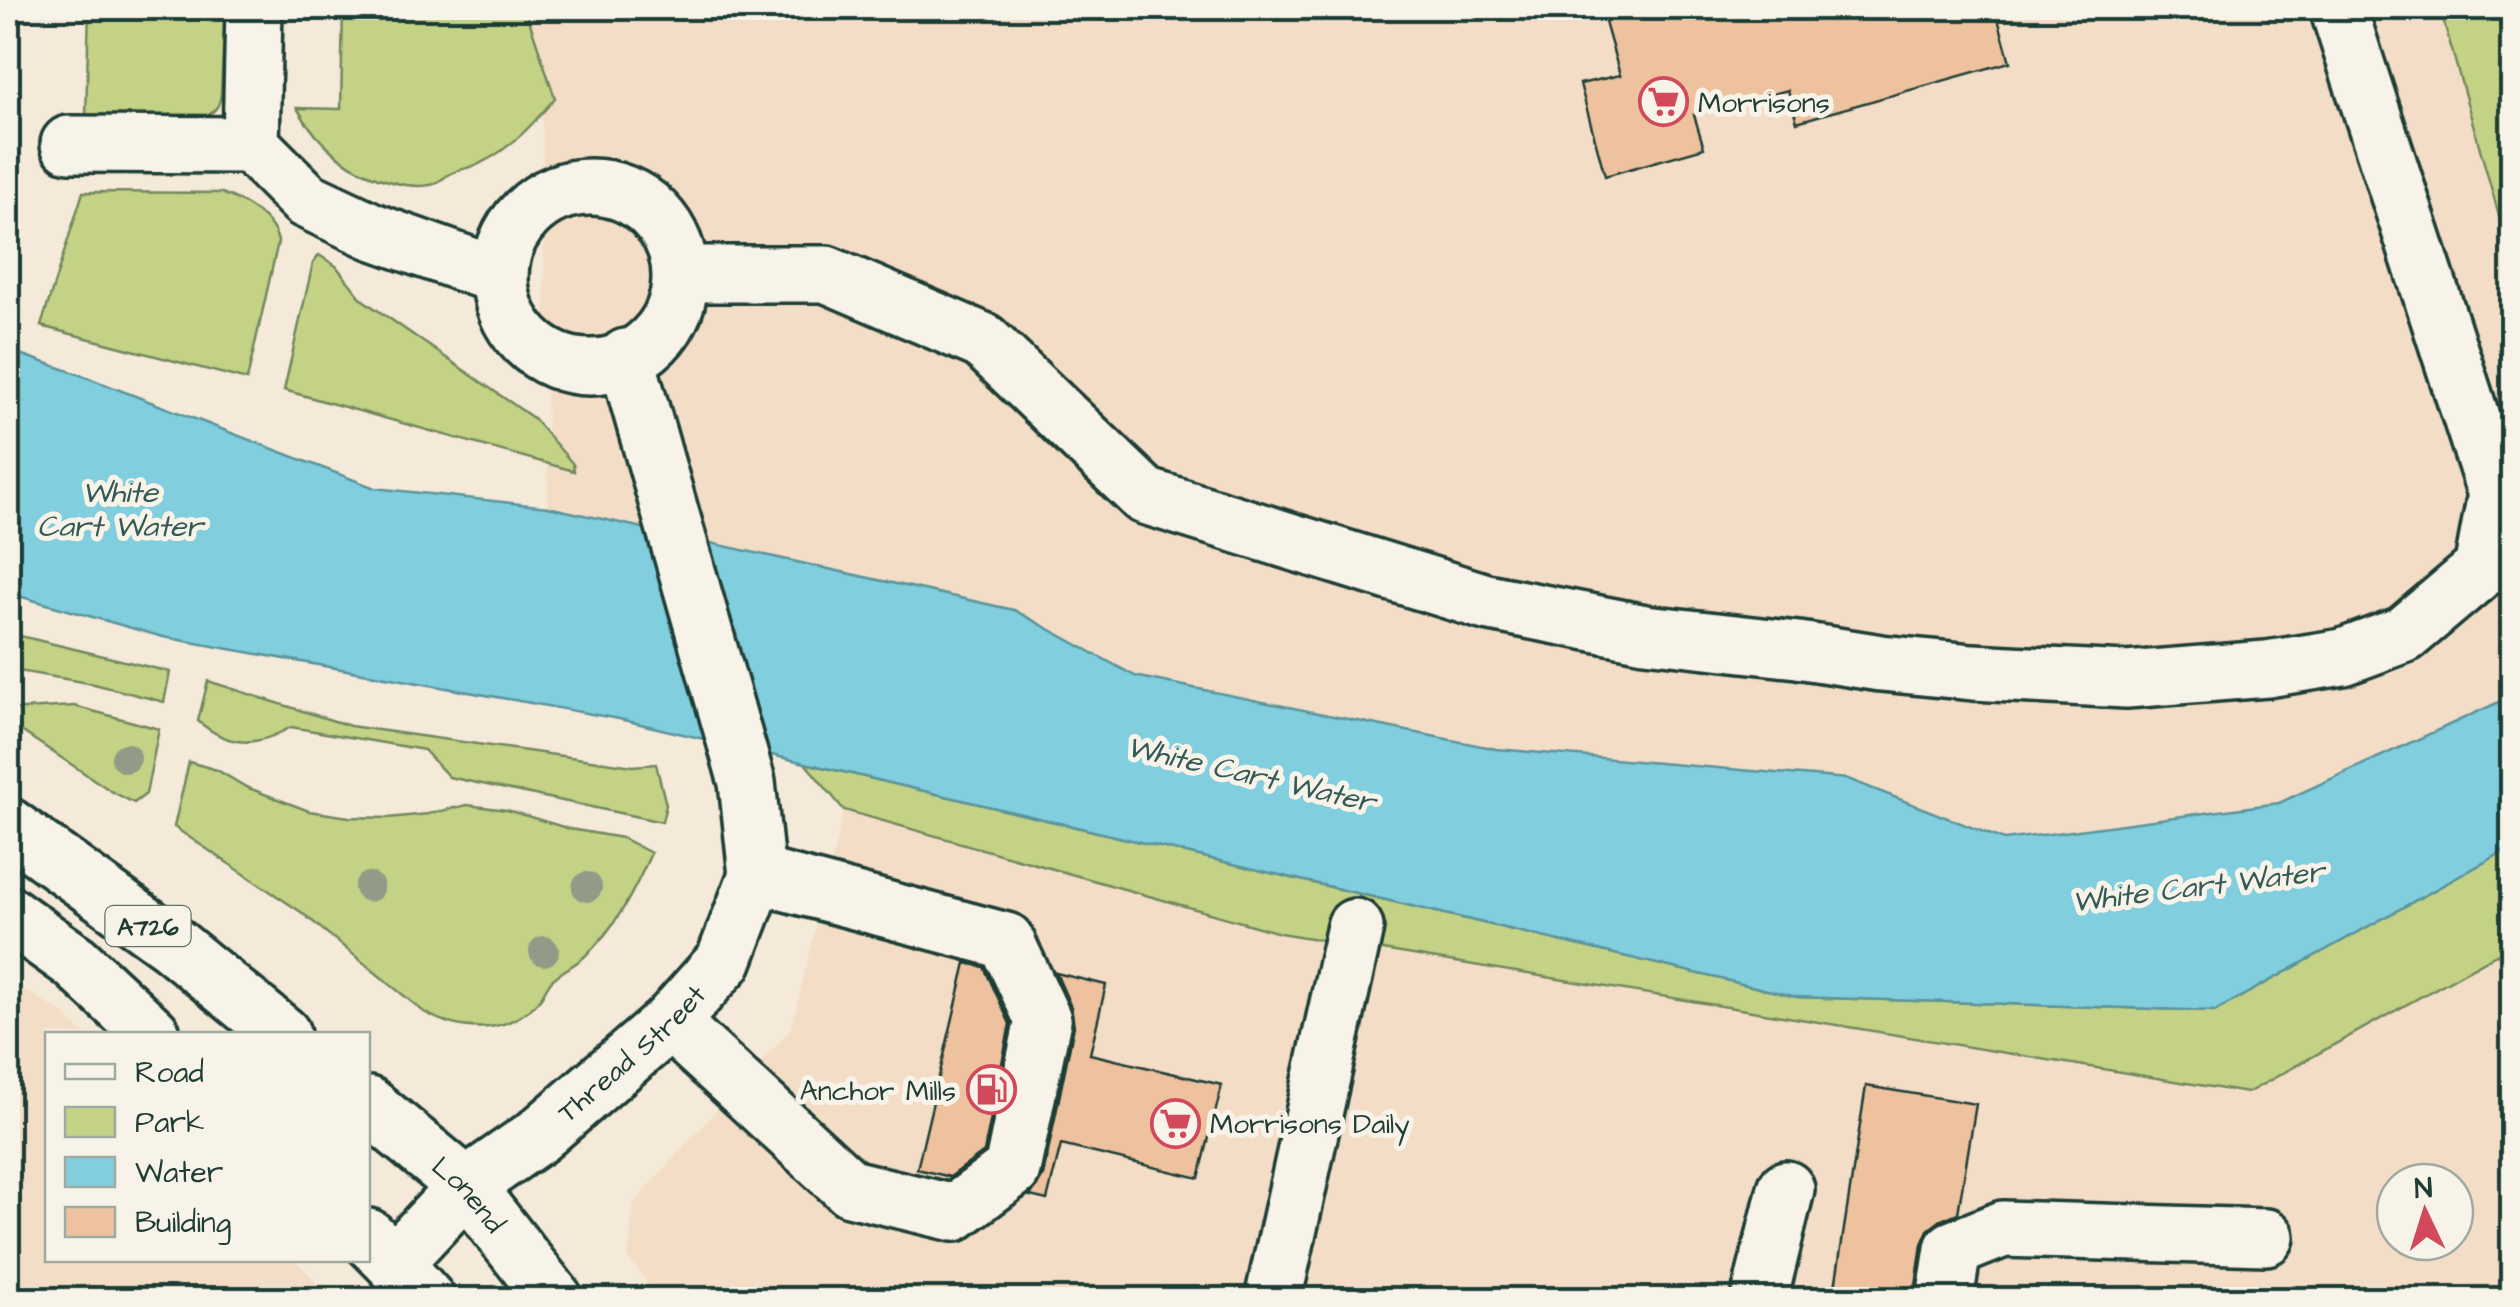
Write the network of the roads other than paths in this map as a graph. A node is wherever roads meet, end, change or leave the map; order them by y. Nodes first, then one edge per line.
1 (254, 8) edge
2 (2338, 8) edge
3 (68, 144) dead end
4 (251, 145) junction
5 (681, 274) junction
6 (500, 276) junction
7 (631, 375) junction
8 (8, 826) edge
9 (756, 876) junction
10 (8, 914) edge
11 (1355, 928) dead end
12 (670, 1022) junction
13 (150, 1032) edge
14 (280, 1032) edge
15 (370, 1107) edge
16 (466, 1186) junction
17 (1786, 1189) dead end
18 (2266, 1238) dead end
19 (396, 1266) edge
20 (555, 1300) edge
21 (1273, 1300) edge
22 (1759, 1300) edge
23 (1945, 1300) edge

1 - 4 street
2 - 5 street
3 - 4 street
4 - 6 street
5 - 6 street
5 - 7 street
6 - 7 street
7 - 9 street, Thread Street
8 - 14 street, A726
9 - 12 street, Thread Street
9 - 12 street
10 - 13 street, A726
11 - 21 street
12 - 16 street, Thread Street
15 - 16 street, Lonend
16 - 19 street, Thread Street
16 - 20 street, Lonend
17 - 22 street
18 - 23 street

